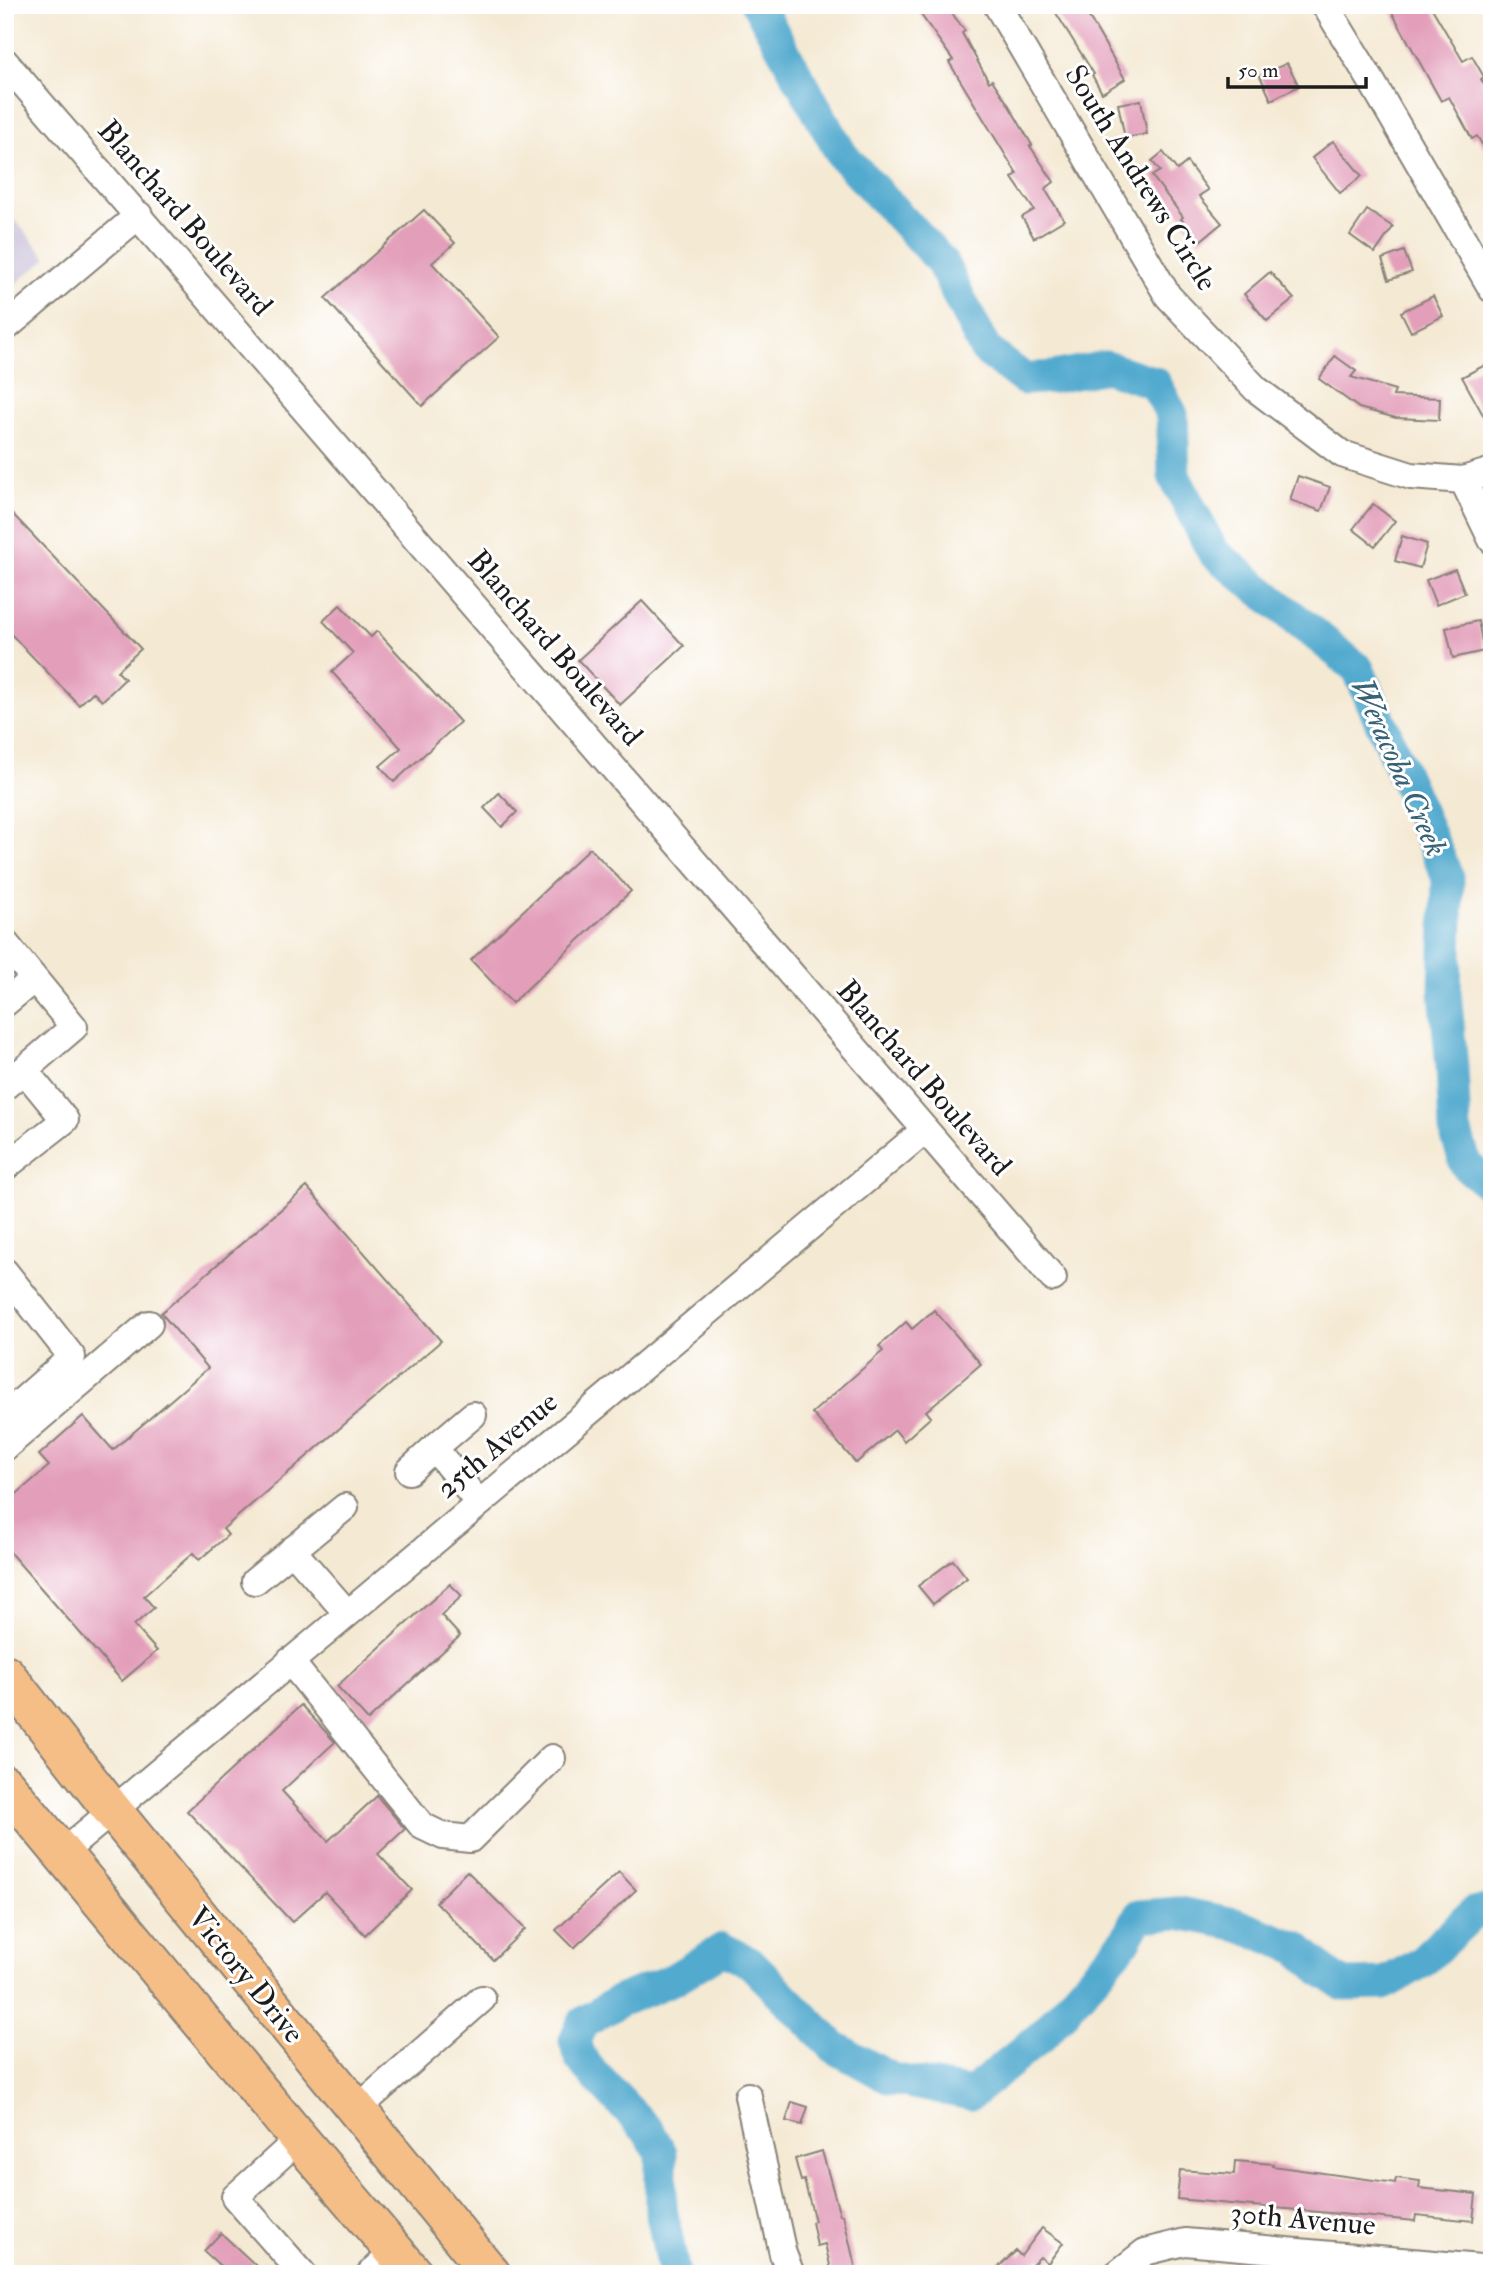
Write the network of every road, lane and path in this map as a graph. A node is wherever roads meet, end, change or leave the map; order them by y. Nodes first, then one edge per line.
1 (997, 5) edge
2 (1325, 5) edge
3 (5, 62) edge
4 (139, 215) junction
5 (1492, 289) edge
6 (5, 328) edge
7 (1492, 471) edge
8 (1464, 480) junction
9 (1492, 540) edge
10 (5, 943) edge
11 (34, 979) junction
12 (5, 1003) edge
13 (15, 1078) edge
14 (925, 1130) junction
15 (5, 1167) edge
16 (5, 1272) edge
17 (1054, 1278) dead end
18 (149, 1324) dead end
19 (473, 1415) dead end
20 (5, 1416) edge
21 (5, 1447) edge
22 (434, 1448) junction
23 (410, 1471) dead end
24 (479, 1503) junction
25 (345, 1507) dead end
26 (292, 1550) junction
27 (255, 1581) dead end
28 (347, 1613) junction
29 (289, 1661) junction
30 (5, 1674) edge
31 (552, 1758) dead end
32 (5, 1785) edge
33 (111, 1810) junction
34 (61, 1854) junction
35 (482, 1999) dead end
36 (748, 2096) dead end
37 (356, 2110) junction
38 (299, 2139) junction
39 (1150, 2263) edge
40 (393, 2266) edge
41 (1436, 2269) edge
42 (1492, 2269) edge
43 (303, 2274) edge
44 (491, 2274) edge
45 (791, 2274) edge
46 (1117, 2274) edge

1 - 8 street, South Andrews Circle
2 - 5 street
3 - 4 street, Blanchard Boulevard
4 - 6 street
4 - 14 street, Blanchard Boulevard
7 - 8 street
8 - 9 street
10 - 11 street
11 - 12 street
11 - 13 street
13 - 15 street
14 - 17 street, Blanchard Boulevard
14 - 24 street, 25th Avenue
16 - 20 street
18 - 21 street
19 - 22 street
22 - 23 street
22 - 24 street
24 - 28 street, 25th Avenue
25 - 26 street
26 - 27 street
26 - 28 street
28 - 29 street, 25th Avenue
29 - 31 street
29 - 33 street, 25th Avenue
30 - 33 highway, Victory Drive
32 - 34 highway
33 - 34 street, 25th Avenue
33 - 37 highway, Victory Drive
34 - 38 highway
35 - 37 street
36 - 45 street
37 - 44 highway, Victory Drive
38 - 40 highway
38 - 43 street
39 - 41 street, 30th Avenue
39 - 46 street, 30th Avenue
41 - 42 street, 30th Avenue

